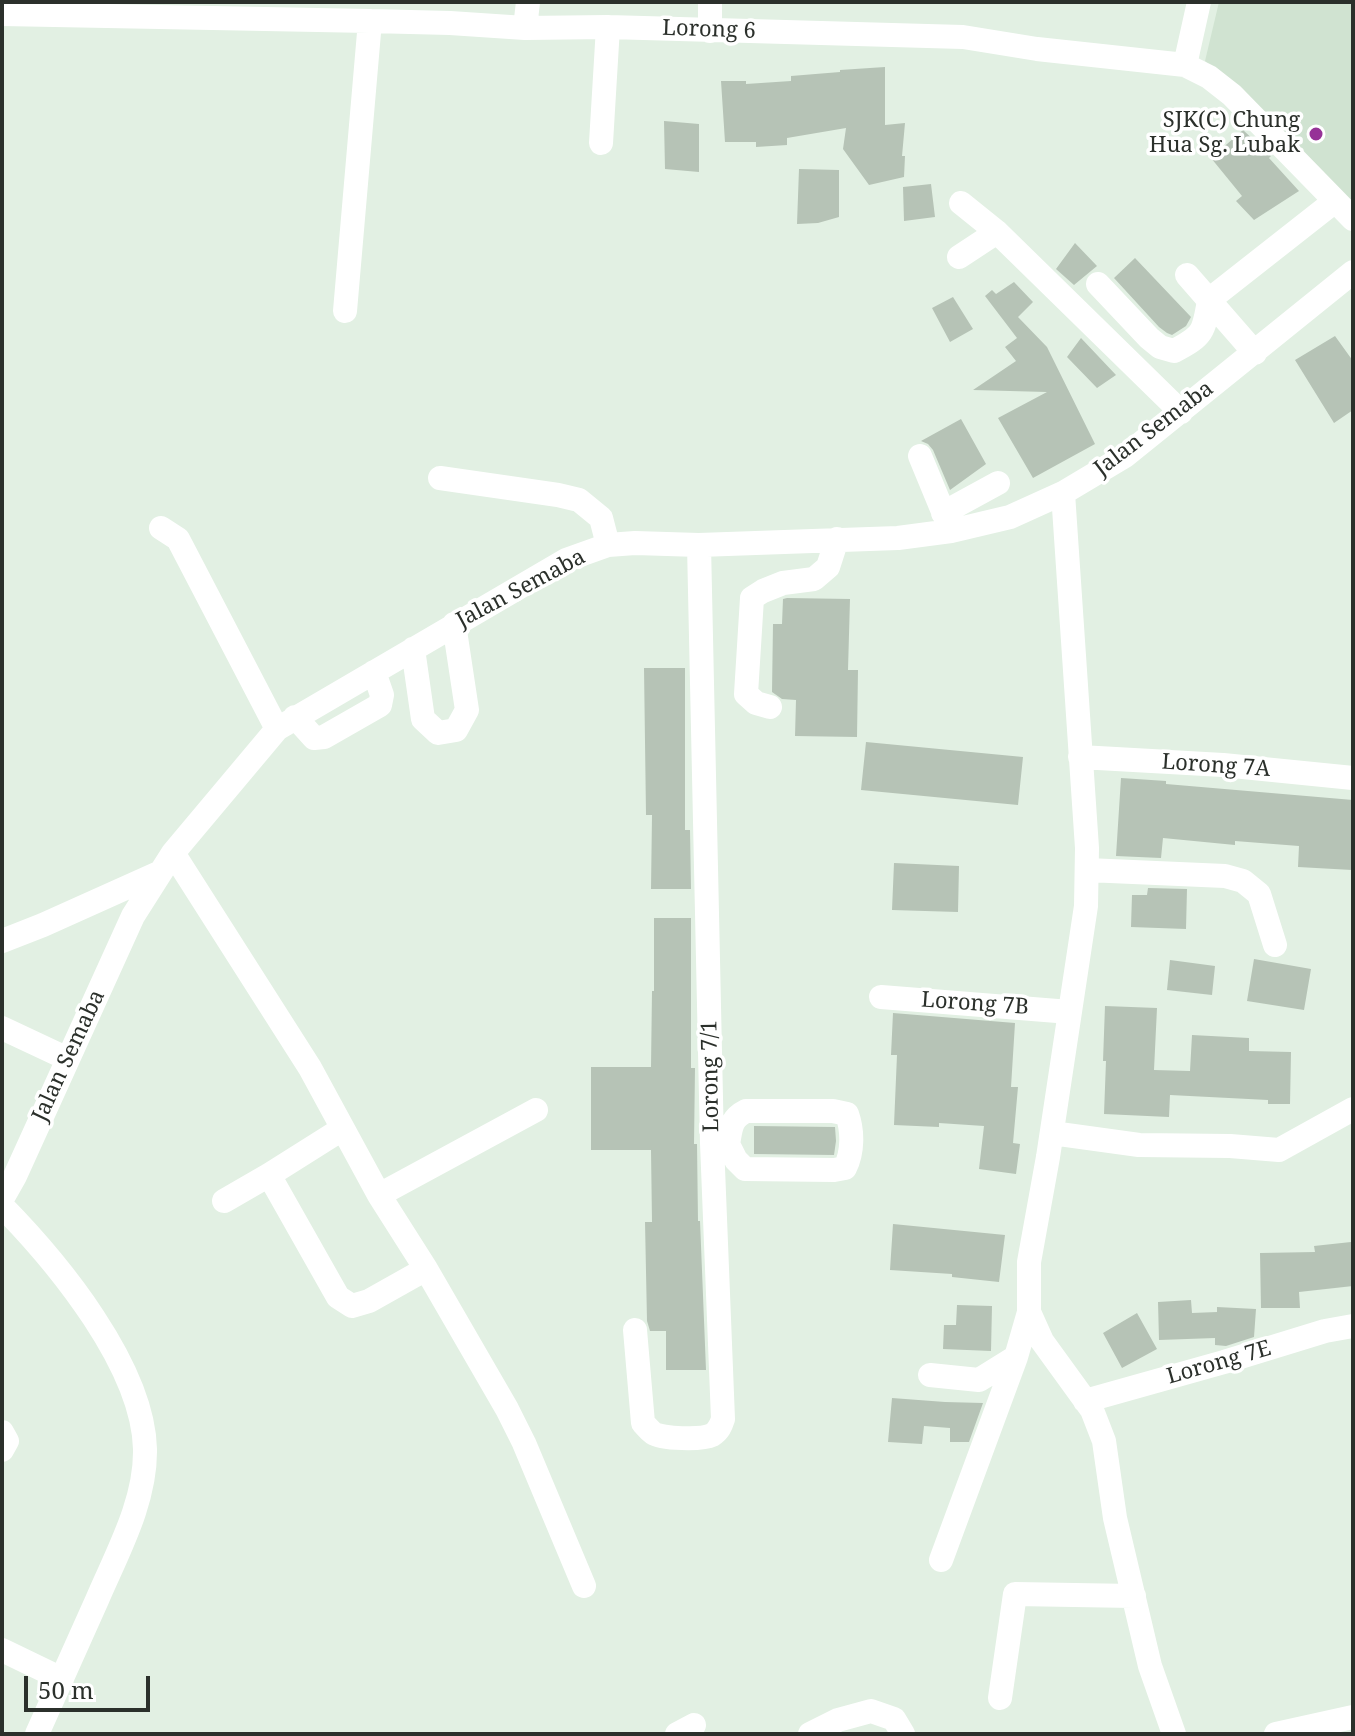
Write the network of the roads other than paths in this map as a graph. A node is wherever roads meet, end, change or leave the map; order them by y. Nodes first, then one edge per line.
1 (528, 2) edge
2 (710, 2) edge
3 (1199, 2) edge
4 (118, 9) edge
5 (285, 10) edge
6 (2, 14) edge
7 (370, 21) junction
8 (608, 27) junction
9 (525, 28) junction
10 (710, 31) junction
11 (1185, 65) junction
12 (601, 143) dead end
13 (1335, 201) junction
14 (961, 203) dead end
15 (1353, 219) edge
16 (997, 232) junction
17 (959, 257) dead end
18 (1353, 272) edge
19 (1187, 275) dead end
20 (1098, 284) dead end
21 (1209, 300) junction
22 (345, 311) dead end
23 (1255, 353) junction
24 (1181, 412) junction
25 (920, 456) dead end
26 (440, 478) dead end
27 (998, 483) dead end
28 (1063, 493) junction
29 (947, 522) junction
30 (161, 528) dead end
31 (837, 539) junction
32 (608, 545) junction
33 (699, 545) junction
34 (454, 624) junction
35 (413, 649) junction
36 (770, 707) dead end
37 (286, 723) junction
38 (1080, 757) junction
39 (1353, 778) edge
40 (167, 862) junction
41 (1087, 870) junction
42 (2, 941) edge
43 (1275, 945) dead end
44 (881, 997) dead end
45 (1070, 1012) junction
46 (2, 1028) edge
47 (68, 1059) junction
48 (1353, 1109) edge
49 (536, 1110) dead end
50 (342, 1129) junction
51 (1052, 1133) junction
52 (720, 1144) junction
53 (269, 1175) junction
54 (379, 1195) junction
55 (2, 1199) edge
56 (224, 1201) dead end
57 (2, 1206) edge
58 (426, 1269) junction
59 (1029, 1312) junction
60 (1353, 1326) edge
61 (635, 1330) dead end
62 (1016, 1357) junction
63 (930, 1375) dead end
64 (1085, 1401) junction
65 (2, 1432) edge
66 (2, 1450) edge
67 (941, 1560) dead end
68 (584, 1586) dead end
69 (1134, 1596) junction
70 (2, 1650) edge
71 (62, 1679) junction
72 (1000, 1698) dead end
73 (1353, 1717) edge
74 (37, 1734) edge
75 (810, 1734) edge
76 (903, 1734) edge
77 (1174, 1734) edge
78 (1276, 1734) edge

1 - 9 street
2 - 10 street
3 - 11 street
4 - 5 street, Lorong 6
4 - 6 street, Lorong 6
5 - 7 street, Lorong 6
7 - 9 street, Lorong 6
7 - 22 street
8 - 9 street, Lorong 6
8 - 10 street, Lorong 6
8 - 12 street
10 - 11 street, Lorong 6
11 - 13 street, Lorong 6
13 - 15 street, Lorong 6
13 - 21 street
14 - 16 street
16 - 17 street
16 - 24 street
18 - 23 street, Jalan Semaba
19 - 21 street
20 - 21 street
21 - 23 street
23 - 24 street, Jalan Semaba
24 - 28 street, Jalan Semaba
25 - 29 street
26 - 32 street
27 - 29 street
28 - 29 street, Jalan Semaba
28 - 38 street
29 - 31 street, Jalan Semaba
30 - 37 street
31 - 33 street, Jalan Semaba
31 - 36 street
32 - 33 street, Jalan Semaba
32 - 34 street, Jalan Semaba
33 - 52 street, Lorong 7/1
34 - 35 street, Jalan Semaba
34 - 35 street
35 - 37 street, Jalan Semaba
37 - 40 street, Jalan Semaba
38 - 39 street, Lorong 7A
38 - 41 street
40 - 42 street
40 - 47 street, Jalan Semaba
40 - 50 street
41 - 43 street
41 - 45 street
44 - 45 street, Lorong 7B
45 - 51 street
46 - 47 street
47 - 55 street, Jalan Semaba
48 - 51 street
49 - 54 street
50 - 53 street
50 - 54 street
51 - 59 street
52 - 52 street
52 - 61 street, Lorong 7/1
53 - 56 street
53 - 58 street
54 - 58 street
57 - 71 street
58 - 68 street
59 - 62 street
59 - 64 street
60 - 64 street, Lorong 7E
62 - 63 street
62 - 67 street
64 - 69 street
65 - 66 street
69 - 72 street
69 - 77 street
70 - 71 street
71 - 74 street
73 - 78 street
75 - 76 street

